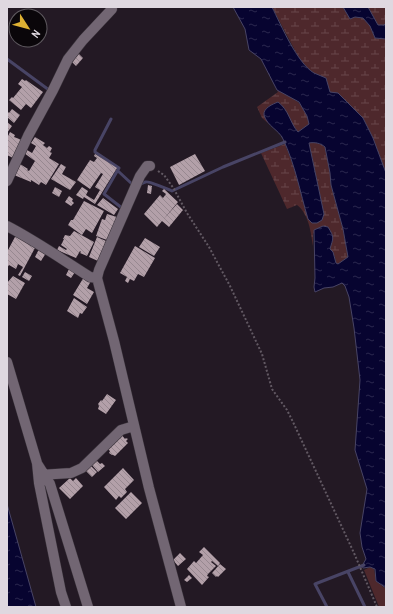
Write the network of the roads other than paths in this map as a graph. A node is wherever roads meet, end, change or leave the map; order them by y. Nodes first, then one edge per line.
1 (112, 9) dead end
2 (150, 166) road end
3 (7, 181) edge
4 (7, 226) edge
5 (97, 278) junction
6 (7, 362) edge
7 (132, 426) junction
8 (41, 475) junction
9 (66, 607) edge
10 (88, 607) edge
11 (181, 607) edge

1 - 3 street
2 - 5 street
4 - 5 street
5 - 7 street
6 - 8 street
7 - 8 street
7 - 11 street
8 - 9 street
8 - 10 street

